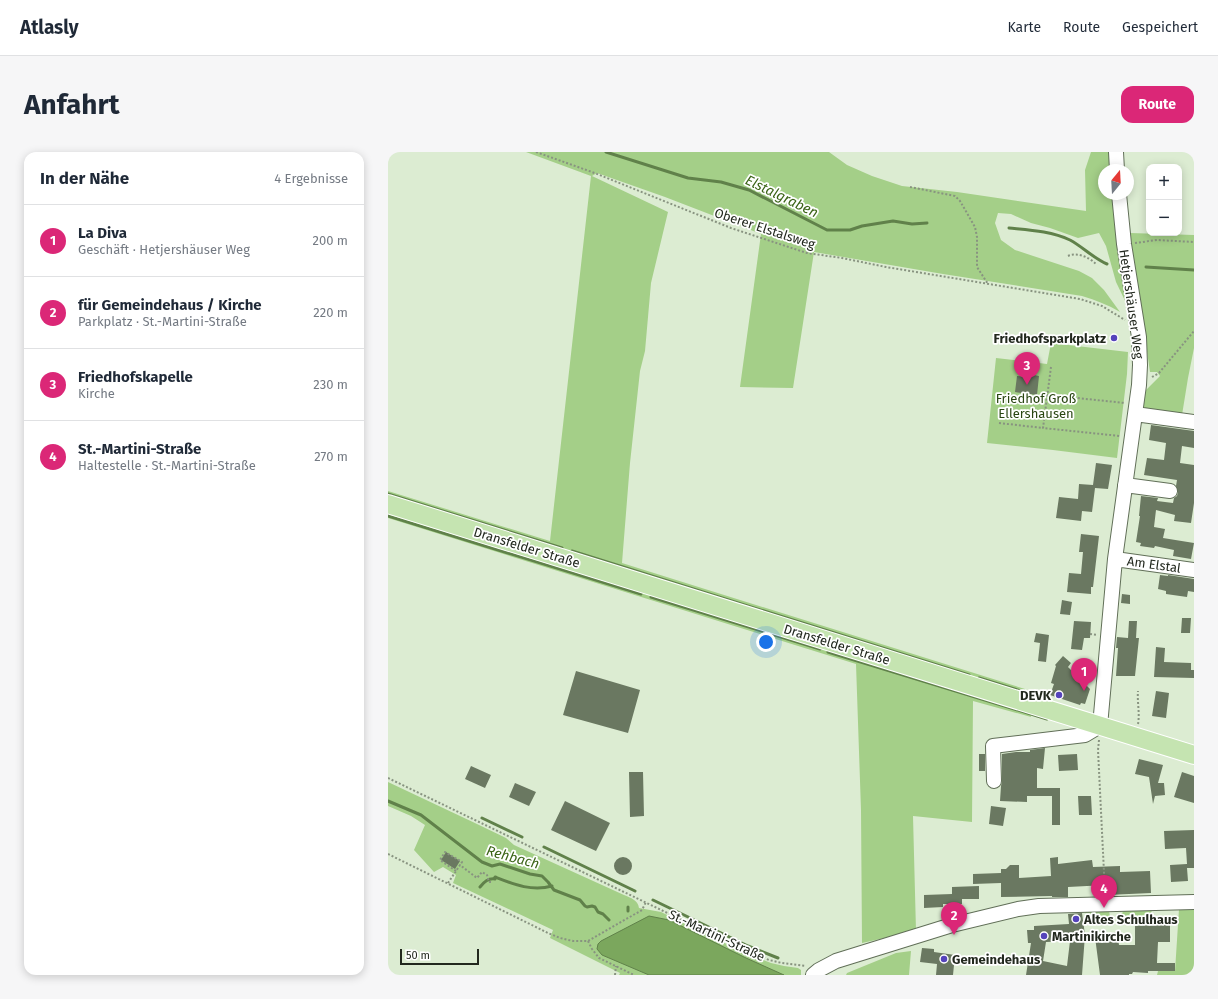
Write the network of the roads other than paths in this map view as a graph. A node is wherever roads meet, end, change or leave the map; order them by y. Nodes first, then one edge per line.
1 (1116, 152) edge
2 (1117, 164) edge
3 (1120, 200) edge
4 (1135, 409) junction
5 (1194, 422) edge
6 (1125, 485) junction
7 (1170, 490) dead end
8 (388, 504) edge
9 (1115, 559) junction
10 (1194, 570) edge
11 (1100, 726) junction
12 (1194, 755) edge
13 (994, 781) dead end
14 (1194, 902) edge
15 (816, 972) edge

1 - 2 street
3 - 4 street, Hetjershäuser Weg
4 - 5 street
4 - 6 street, Hetjershäuser Weg
6 - 7 street
6 - 9 street, Hetjershäuser Weg
8 - 11 main road, Dransfelder Straße
9 - 10 street, Am Elstal
9 - 11 street, Hetjershäuser Weg
11 - 12 main road, Dransfelder Straße
11 - 13 street
14 - 15 street

